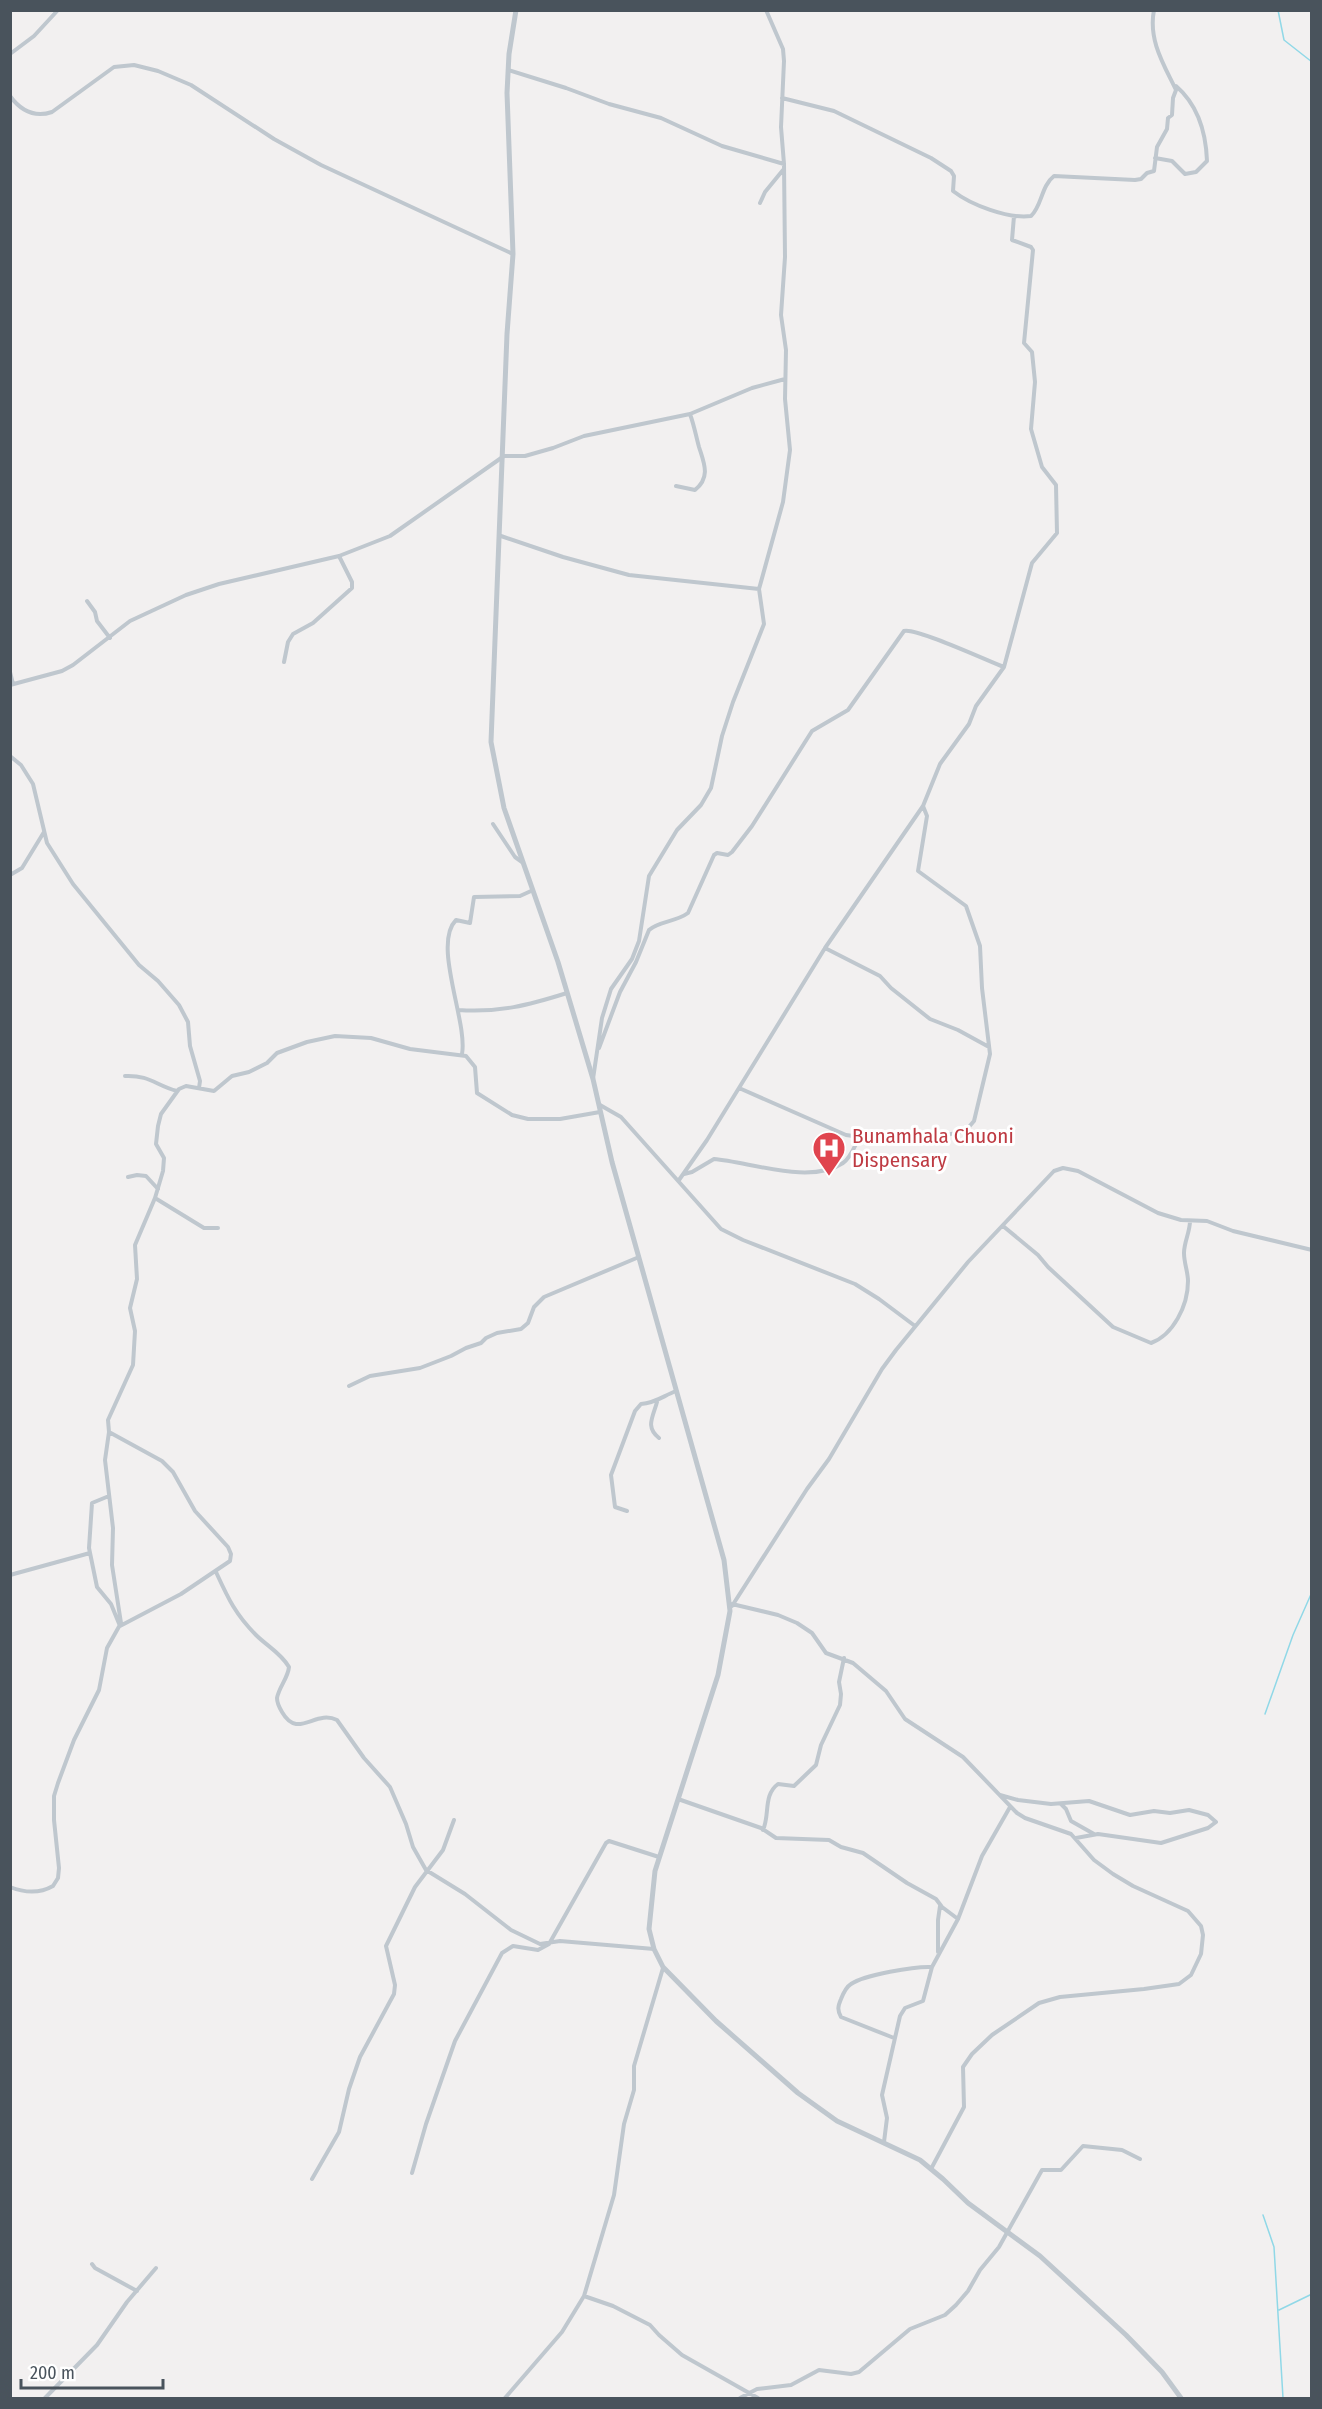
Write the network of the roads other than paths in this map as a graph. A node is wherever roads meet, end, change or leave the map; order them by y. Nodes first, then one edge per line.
1 (58, 10) edge
2 (516, 10) edge
3 (766, 10) edge
4 (1154, 10) edge
5 (10, 54) edge
6 (508, 70) junction
7 (1173, 84) junction
8 (11, 97) edge
9 (782, 98) junction
10 (1155, 158) junction
11 (784, 167) junction
12 (760, 203) dead end
13 (1014, 216) junction
14 (513, 254) junction
15 (785, 379) junction
16 (690, 414) junction
17 (504, 456) junction
18 (676, 486) dead end
19 (501, 536) junction
20 (339, 556) junction
21 (759, 589) junction
22 (87, 601) dead end
23 (10, 626) edge
24 (110, 638) junction
25 (10, 654) edge
26 (284, 662) dead end
27 (1004, 667) junction
28 (10, 672) edge
29 (12, 684) edge
30 (10, 756) edge
31 (923, 806) junction
32 (493, 824) dead end
33 (44, 832) junction
34 (523, 862) junction
35 (10, 875) edge
36 (531, 891) junction
37 (825, 948) junction
38 (567, 993) junction
39 (458, 1010) junction
40 (990, 1047) junction
41 (462, 1054) junction
42 (597, 1054) junction
43 (125, 1076) dead end
44 (593, 1079) junction
45 (199, 1088) junction
46 (740, 1088) junction
47 (177, 1090) junction
48 (600, 1105) junction
49 (601, 1112) junction
50 (860, 1136) junction
51 (684, 1174) junction
52 (128, 1177) dead end
53 (679, 1180) junction
54 (158, 1189) junction
55 (155, 1198) junction
56 (1190, 1220) junction
57 (1003, 1226) junction
58 (218, 1228) dead end
59 (1311, 1250) edge
60 (639, 1257) junction
61 (915, 1326) junction
62 (348, 1386) dead end
63 (676, 1391) junction
64 (657, 1402) junction
65 (109, 1432) junction
66 (659, 1438) dead end
67 (109, 1496) junction
68 (627, 1512) dead end
69 (90, 1553) junction
70 (216, 1572) junction
71 (10, 1575) edge
72 (731, 1607) junction
73 (120, 1626) junction
74 (844, 1658) junction
75 (996, 1794) junction
76 (678, 1799) junction
77 (1059, 1803) junction
78 (1010, 1807) junction
79 (454, 1820) dead end
80 (763, 1830) junction
81 (1095, 1834) junction
82 (1076, 1838) junction
83 (660, 1857) junction
84 (426, 1870) junction
85 (10, 1887) edge
86 (941, 1905) junction
87 (958, 1919) junction
88 (549, 1944) junction
89 (654, 1949) junction
90 (939, 1954) junction
91 (663, 1967) junction
92 (932, 1967) junction
93 (894, 2038) junction
94 (884, 2142) junction
95 (1140, 2159) dead end
96 (931, 2169) junction
97 (412, 2173) dead end
98 (312, 2179) dead end
99 (1008, 2232) junction
100 (92, 2264) dead end
101 (156, 2268) dead end
102 (136, 2291) junction
103 (584, 2296) junction
104 (748, 2393) junction
105 (45, 2398) edge
106 (505, 2398) edge
107 (740, 2398) edge
108 (758, 2398) edge
109 (1181, 2398) edge

1 - 5 street
2 - 6 street
3 - 9 street
4 - 7 street
6 - 11 street
6 - 14 street
7 - 10 street
7 - 10 street
8 - 14 street
9 - 11 street
9 - 13 street
10 - 13 street
11 - 12 street
11 - 15 street
13 - 27 street
14 - 17 street
15 - 16 street
15 - 21 street
16 - 17 street
16 - 18 street
17 - 19 street
17 - 20 street
19 - 21 street
19 - 34 street
20 - 24 street
20 - 26 street
21 - 42 street
22 - 24 street
23 - 25 street
24 - 29 street
27 - 31 street
27 - 42 street
28 - 29 street
30 - 33 street
31 - 37 street
31 - 40 street
32 - 34 street
33 - 35 street
33 - 45 street
34 - 36 street
36 - 38 street
36 - 39 street
37 - 40 street
37 - 46 street
38 - 39 street
38 - 44 street
39 - 41 street
40 - 50 street
41 - 45 street
41 - 49 street
42 - 44 street
43 - 47 street
44 - 48 street
45 - 47 street
46 - 50 street
46 - 51 street
47 - 54 street
48 - 49 street
48 - 53 street
49 - 60 street
50 - 51 street
51 - 53 street
52 - 54 street
53 - 61 street
54 - 55 street
55 - 58 street
55 - 65 street
56 - 57 street
56 - 57 street
56 - 59 street
57 - 61 street
60 - 62 street
60 - 63 street
61 - 72 street
63 - 64 street
63 - 72 street
64 - 66 street
64 - 68 street
65 - 67 street
65 - 70 street
67 - 69 street
67 - 73 street
69 - 71 street
69 - 73 street
70 - 73 street
70 - 84 street
72 - 74 street
72 - 76 street
73 - 85 street
74 - 75 street
74 - 80 street
75 - 77 street
75 - 78 street
76 - 80 street
76 - 83 street
77 - 81 street
77 - 81 street
78 - 82 street
78 - 87 street
79 - 84 street
80 - 86 street
81 - 82 street
82 - 96 street
83 - 88 street
83 - 89 street
84 - 88 street
84 - 98 street
86 - 87 street
86 - 90 street
87 - 90 street
88 - 89 street
88 - 97 street
89 - 91 street
90 - 92 street
91 - 94 street
91 - 103 street
92 - 93 street
92 - 93 street
93 - 94 street
94 - 96 street
95 - 99 street
96 - 99 street
99 - 104 street
99 - 109 street
100 - 102 street
101 - 102 street
102 - 105 street
103 - 104 street
103 - 106 street
104 - 107 street
104 - 108 street

